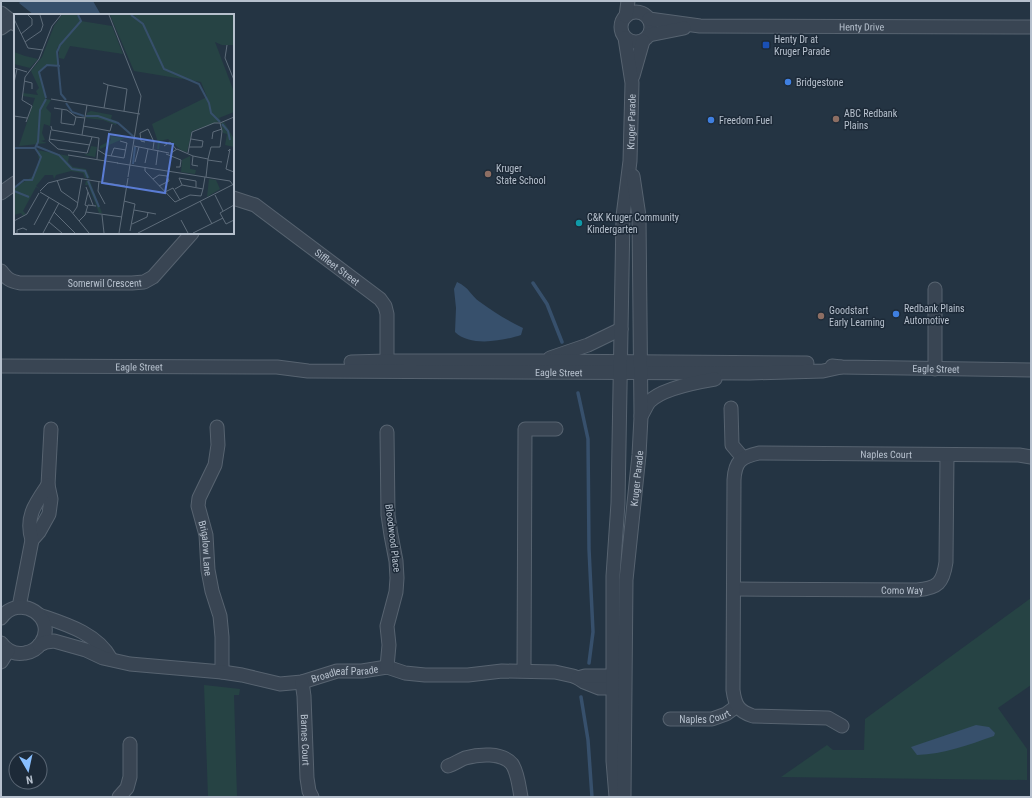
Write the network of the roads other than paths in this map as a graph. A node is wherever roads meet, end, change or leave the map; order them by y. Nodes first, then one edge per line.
1 (628, 1) edge
2 (640, 1) edge
3 (626, 16) junction
4 (647, 17) junction
5 (691, 26) junction
6 (1031, 27) edge
7 (625, 38) junction
8 (646, 38) junction
9 (632, 83) junction
10 (630, 161) junction
11 (14, 184) edge
12 (1, 193) edge
13 (234, 198) edge
14 (191, 234) edge
15 (1, 271) edge
16 (935, 289) dead end
17 (621, 329) junction
18 (541, 361) junction
19 (1, 366) edge
20 (387, 366) junction
21 (620, 367) junction
22 (640, 367) junction
23 (841, 367) junction
24 (935, 369) junction
25 (1031, 370) edge
26 (750, 373) junction
27 (731, 408) dead end
28 (641, 418) junction
29 (217, 427) dead end
30 (51, 429) dead end
31 (556, 429) dead end
32 (387, 432) dead end
33 (947, 455) junction
34 (1031, 457) edge
35 (743, 458) junction
36 (734, 589) junction
37 (7, 611) edge
38 (39, 615) junction
39 (39, 645) junction
40 (5, 647) edge
41 (111, 659) junction
42 (1, 662) edge
43 (387, 667) junction
44 (524, 670) junction
45 (222, 672) junction
46 (302, 682) junction
47 (619, 682) junction
48 (737, 706) junction
49 (670, 719) dead end
50 (842, 726) dead end
51 (130, 744) dead end
52 (448, 766) dead end
53 (119, 797) edge
54 (312, 797) edge
55 (521, 797) edge
56 (616, 797) edge
57 (624, 797) edge

1 - 3 street
2 - 4 street
3 - 4 street
3 - 7 street
4 - 5 street, Henty Drive
4 - 8 street
5 - 6 street, Henty Drive
5 - 8 street, Henty Drive
7 - 8 street
7 - 9 street, Kruger Parade
8 - 9 street, Kruger Parade
9 - 10 street, Kruger Parade
10 - 17 street, Kruger Parade
10 - 22 street, Kruger Parade
11 - 12 street
13 - 20 street, Siffleet Street
14 - 15 street, Somerwil Crescent
16 - 24 street
17 - 18 street
17 - 21 street, Kruger Parade
18 - 20 street, Eagle Street
18 - 21 street, Eagle Street
19 - 20 street, Eagle Street
20 - 21 street, Eagle Street
21 - 22 street, Eagle Street
21 - 47 street, Kruger Parade
22 - 23 street, Eagle Street
22 - 26 street, Eagle Street
22 - 28 street, Kruger Parade
23 - 24 street, Eagle Street
23 - 26 street, Eagle Street
24 - 25 street, Eagle Street
26 - 28 street
27 - 35 street
28 - 47 street, Kruger Parade
29 - 45 street, Brigalow Lane
30 - 37 street
31 - 44 street
32 - 43 street, Bloodwood Place
33 - 34 street, Naples Court
33 - 35 street, Naples Court
33 - 36 street, Como Way
35 - 36 street, Naples Court
36 - 48 street, Naples Court
37 - 38 street
38 - 39 street
38 - 41 street
39 - 40 street, Broadleaf Parade
39 - 41 street, Broadleaf Parade
40 - 42 street
41 - 45 street, Broadleaf Parade
43 - 44 street, Broadleaf Parade
43 - 46 street, Broadleaf Parade
44 - 47 street, Broadleaf Parade
45 - 46 street, Broadleaf Parade
46 - 54 street, Barnes Court
47 - 56 street, Kruger Parade
47 - 57 street, Kruger Parade
48 - 49 street, Naples Court
48 - 50 street, Naples Court
51 - 53 street
52 - 55 street

